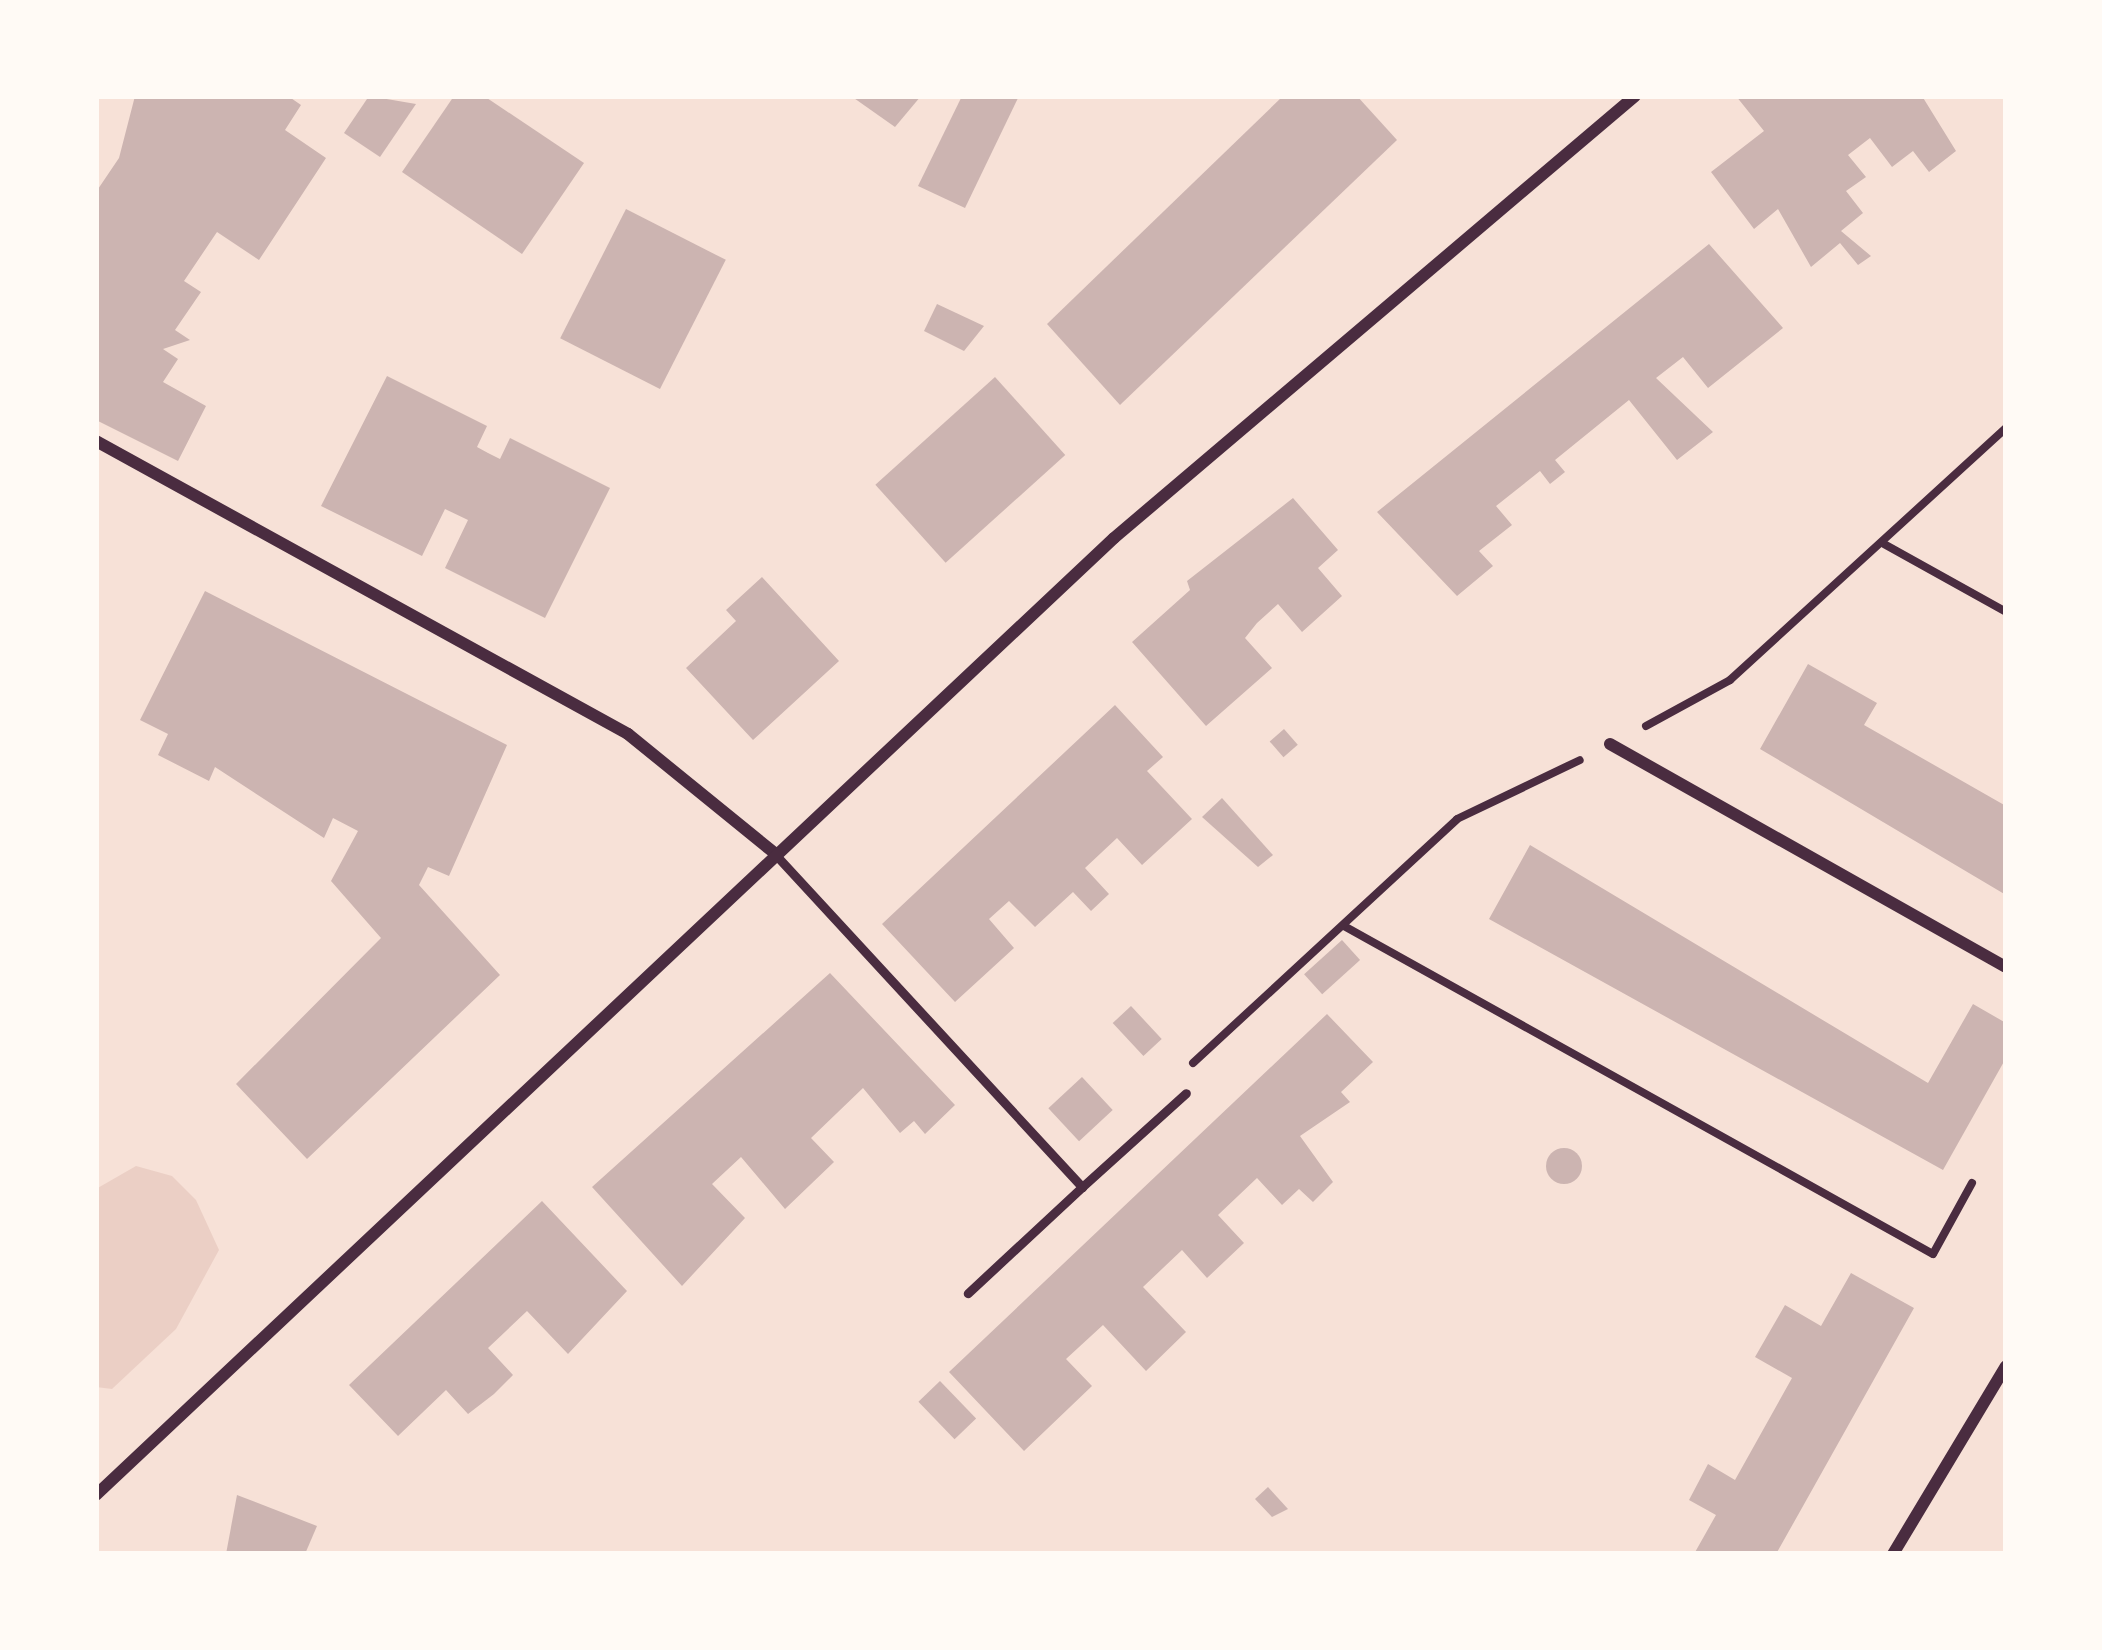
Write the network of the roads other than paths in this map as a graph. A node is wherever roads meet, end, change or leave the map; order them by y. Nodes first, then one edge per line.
1 (1635, 96) edge
2 (96, 441) edge
3 (1610, 744) dead end
4 (773, 852) junction
5 (2006, 967) edge
6 (1186, 1093) dead end
7 (1082, 1187) junction
8 (968, 1293) dead end
9 (2006, 1366) edge
10 (96, 1495) edge
11 (1894, 1554) edge

1 - 4 street
2 - 4 street
3 - 5 street
4 - 7 lane
4 - 10 street
6 - 7 lane
7 - 8 lane
9 - 11 street

